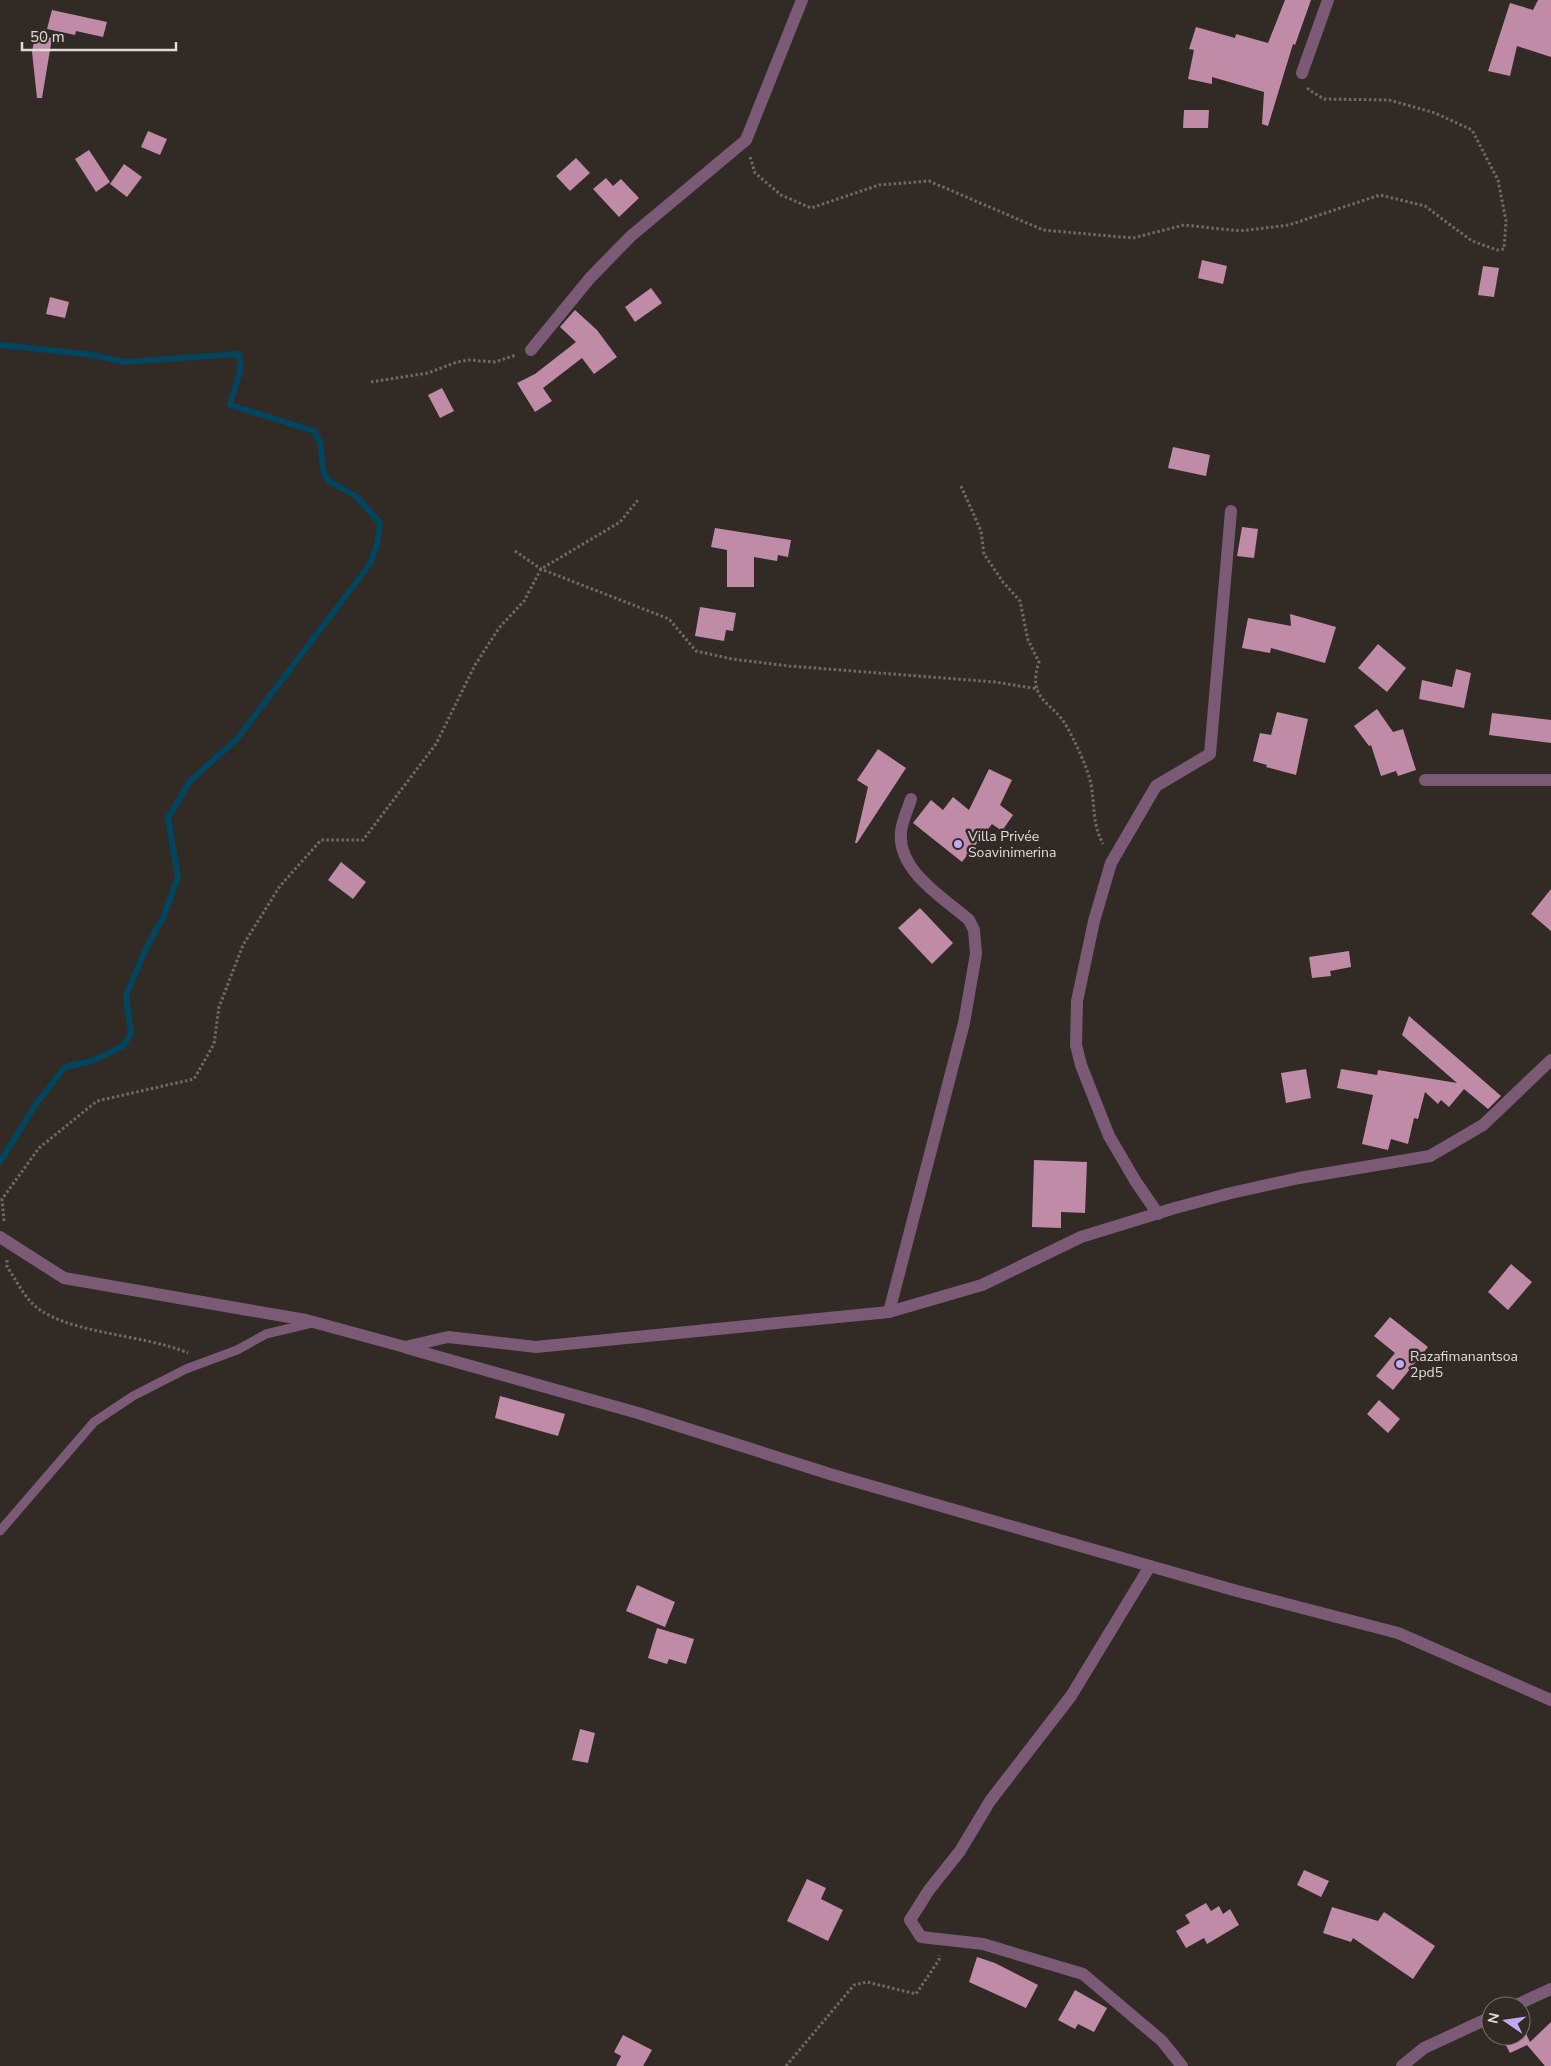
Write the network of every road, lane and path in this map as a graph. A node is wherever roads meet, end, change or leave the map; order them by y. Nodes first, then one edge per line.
1 (802, 0) edge
2 (1328, 0) edge
3 (1302, 73) joint
4 (746, 140) junction
5 (531, 350) joint
6 (372, 382) dead end
7 (961, 486) dead end
8 (638, 500) dead end
9 (1231, 511) dead end
10 (515, 551) dead end
11 (541, 569) junction
12 (1038, 689) junction
13 (1425, 780) dead end
14 (1551, 780) edge
15 (912, 799) dead end
16 (1111, 863) junction
17 (1551, 1060) edge
18 (1158, 1214) junction
19 (3, 1239) edge
20 (889, 1312) junction
21 (314, 1322) junction
22 (405, 1347) junction
23 (206, 1362) junction
24 (0, 1531) edge
25 (1150, 1566) junction
26 (1551, 1700) edge
27 (944, 1940) junction
28 (1551, 1989) edge
29 (1531, 1998) edge
30 (1481, 2022) edge
31 (786, 2066) edge
32 (1182, 2066) edge
33 (1402, 2066) edge

1 - 4 street
2 - 3 street
3 - 4 path
4 - 5 street
5 - 6 path
7 - 12 path
8 - 11 path
9 - 16 street
10 - 11 path
11 - 12 path
11 - 19 path
12 - 16 path
13 - 14 street
15 - 20 street
16 - 18 street
17 - 18 street
18 - 20 street
19 - 21 street
19 - 23 path
20 - 22 street
21 - 22 street
21 - 23 lane
22 - 25 street
23 - 24 lane
25 - 26 street
25 - 27 street
27 - 31 path
27 - 32 street
28 - 29 street
30 - 33 street

